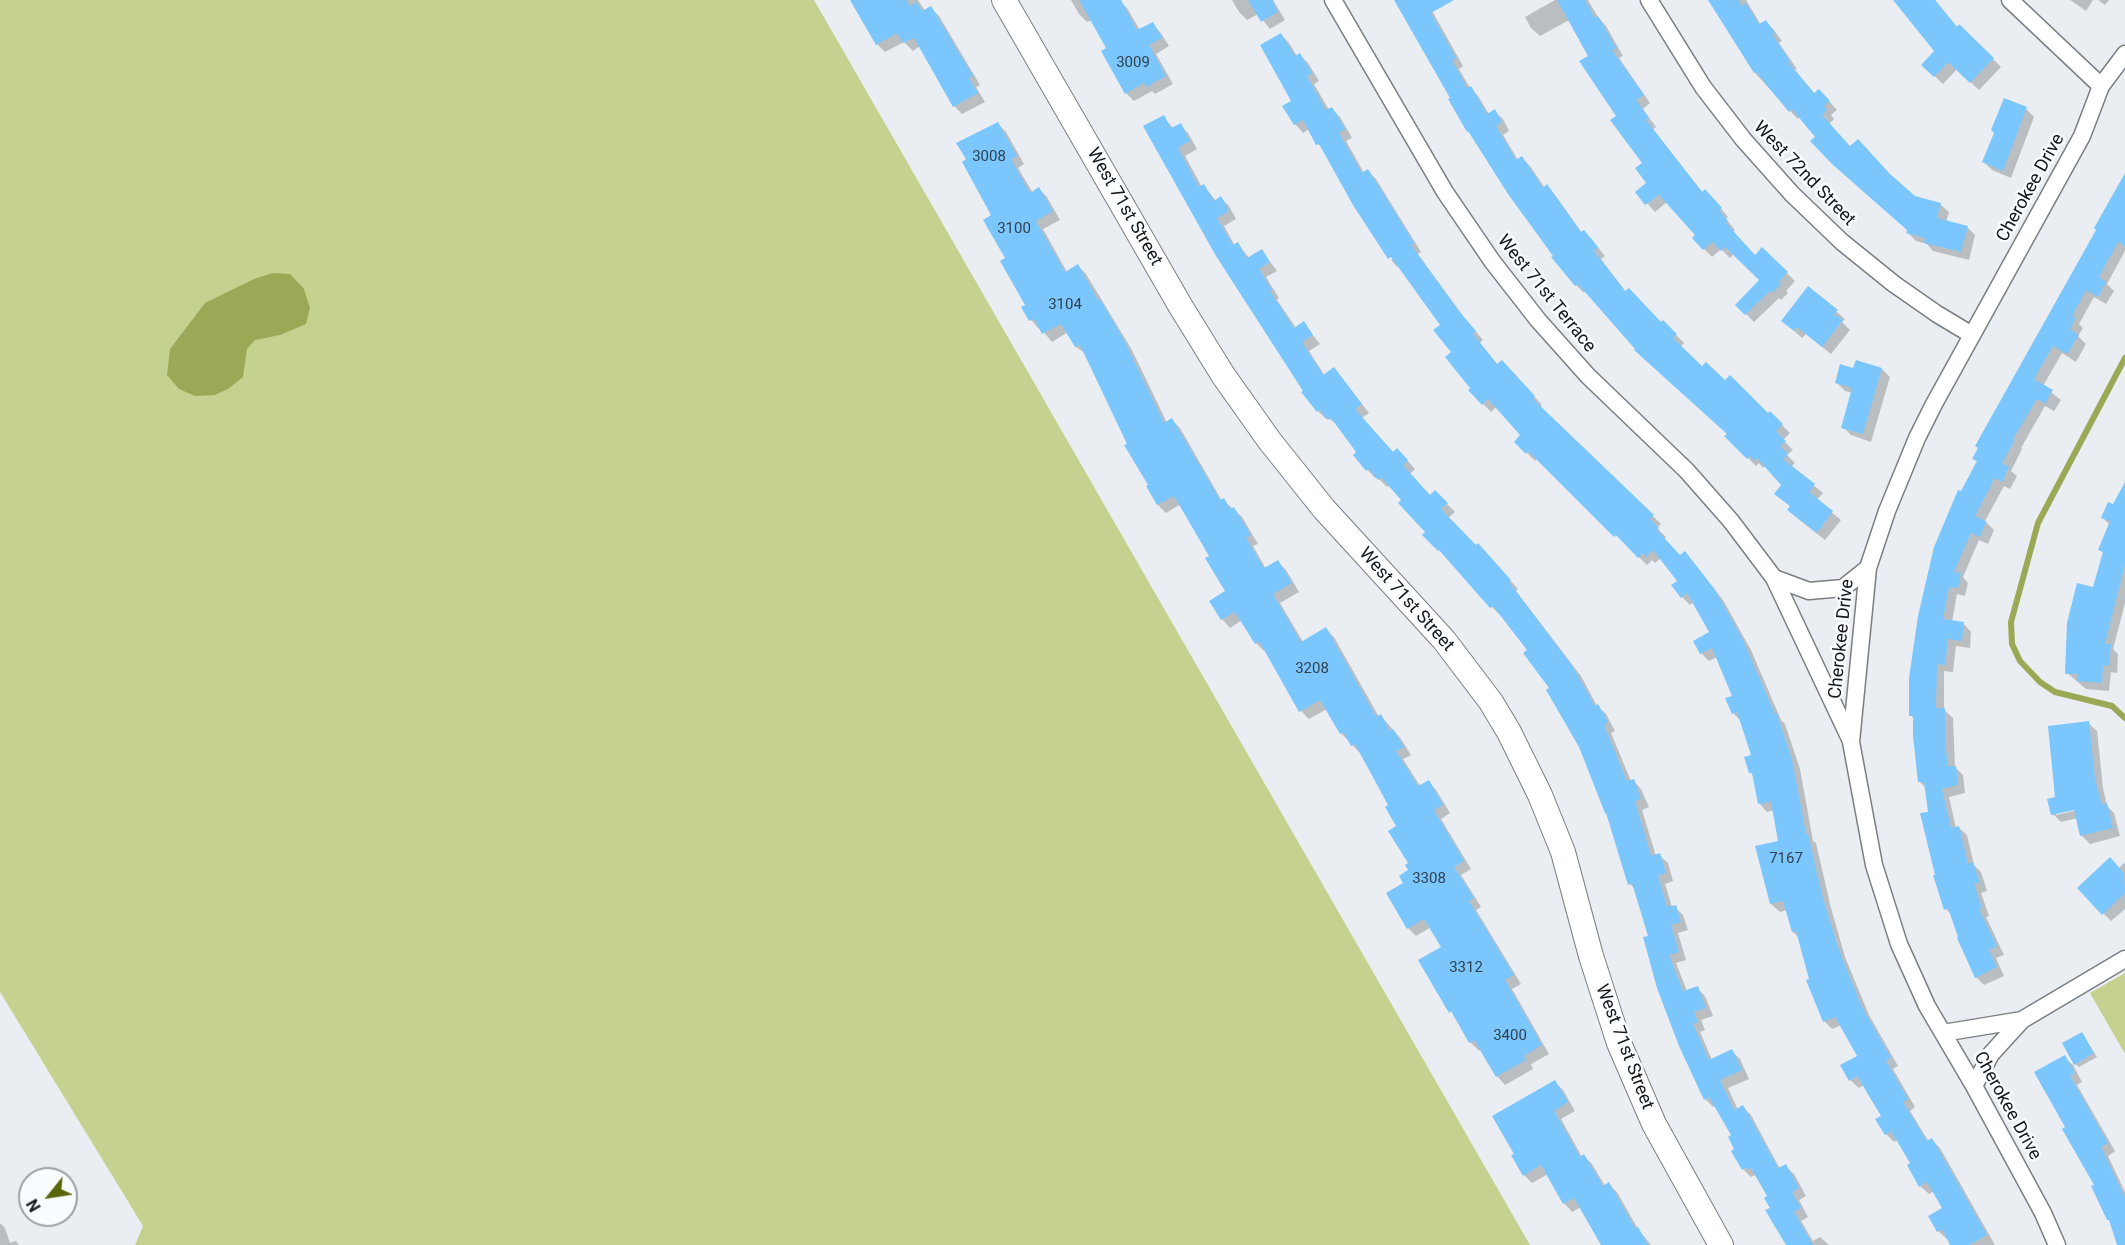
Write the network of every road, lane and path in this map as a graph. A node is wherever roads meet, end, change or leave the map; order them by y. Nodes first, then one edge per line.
1 (1004, 0) edge
2 (1333, 0) edge
3 (1649, 0) edge
4 (2010, 0) edge
5 (2125, 54) edge
6 (2101, 86) junction
7 (1972, 335) junction
8 (1868, 568) junction
9 (1774, 578) junction
10 (1851, 742) junction
11 (2125, 959) edge
12 (2022, 1020) junction
13 (1943, 1033) junction
14 (1974, 1086) junction
15 (1721, 1245) edge
16 (2057, 1245) edge

1 - 15 street, West 71st Street
2 - 9 street, West 71st Terrace
3 - 7 street, West 72nd Street
4 - 6 street
5 - 6 street, Cherokee Drive
6 - 7 street, Cherokee Drive
7 - 8 street, Cherokee Drive
8 - 9 street
8 - 10 street, Cherokee Drive
9 - 10 street, West 71st Terrace
10 - 13 street, Cherokee Drive
11 - 12 street
12 - 13 street
12 - 14 street
13 - 14 street, Cherokee Drive
14 - 16 street, Cherokee Drive

